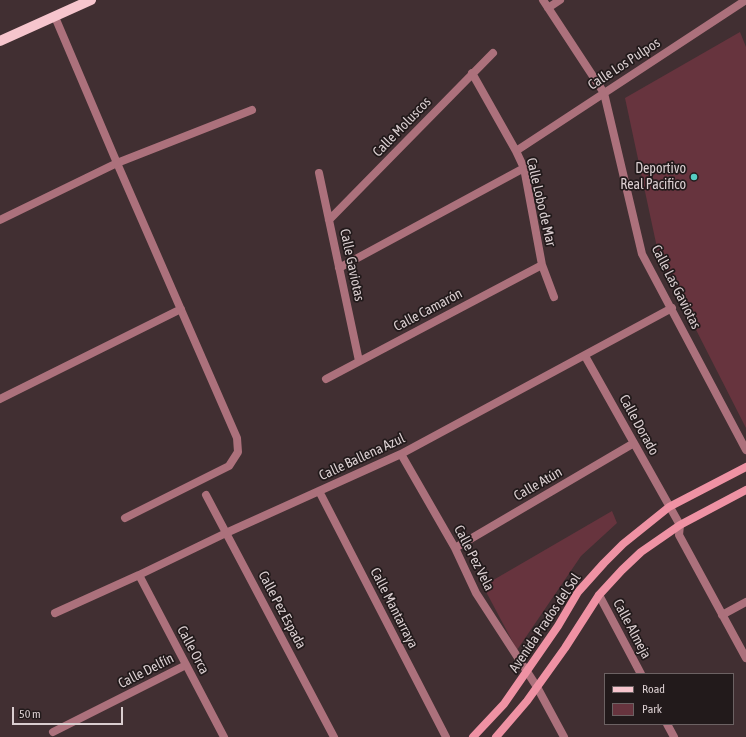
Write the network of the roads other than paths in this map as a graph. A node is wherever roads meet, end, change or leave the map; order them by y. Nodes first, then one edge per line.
1 (91, 0) edge
2 (542, 0) edge
3 (560, 0) edge
4 (746, 0) edge
5 (548, 8) junction
6 (55, 17) junction
7 (0, 41) edge
8 (493, 53) dead end
9 (472, 73) junction
10 (604, 93) junction
11 (252, 110) dead end
12 (516, 151) junction
13 (117, 163) junction
14 (524, 168) junction
15 (319, 173) dead end
16 (0, 220) edge
17 (329, 220) junction
18 (542, 265) junction
19 (339, 268) junction
20 (554, 297) dead end
21 (672, 308) junction
22 (181, 309) junction
23 (585, 356) junction
24 (359, 361) junction
25 (326, 379) dead end
26 (0, 399) edge
27 (634, 443) junction
28 (746, 450) edge
29 (401, 454) junction
30 (746, 467) edge
31 (746, 490) edge
32 (319, 491) junction
33 (206, 495) dead end
34 (669, 507) junction
35 (125, 518) dead end
36 (680, 526) junction
37 (226, 533) junction
38 (455, 548) junction
39 (139, 575) junction
40 (599, 595) junction
41 (746, 602) edge
42 (55, 613) dead end
43 (722, 615) junction
44 (746, 658) edge
45 (186, 665) junction
46 (527, 673) junction
47 (640, 673) edge
48 (537, 687) junction
49 (668, 725) edge
50 (53, 732) dead end
51 (224, 737) edge
52 (334, 737) edge
53 (446, 737) edge
54 (473, 737) edge
55 (496, 737) edge
56 (564, 737) edge
57 (674, 737) edge

1 - 6 main road
2 - 5 street, Calle Las Gaviotas
3 - 5 street
4 - 10 street, Calle Los Pulpos
5 - 10 street, Calle Las Gaviotas
6 - 7 main road
6 - 13 street
8 - 9 street, Calle Moluscos
9 - 12 street, Calle Lobo de Mar
9 - 17 street, Calle Moluscos
10 - 12 street, Calle Los Pulpos
10 - 21 street, Calle Las Gaviotas
11 - 13 street
12 - 14 street, Calle Lobo de Mar
13 - 16 street
13 - 22 street
14 - 18 street, Calle Lobo de Mar
14 - 19 street
15 - 17 street, Calle Gaviotas
17 - 19 street, Calle Gaviotas
18 - 20 street, Calle Lobo de Mar
18 - 24 street, Calle Camarón
19 - 24 street, Calle Gaviotas
21 - 23 street, Calle Ballena Azul
21 - 28 street, Calle Las Gaviotas
22 - 26 street
22 - 35 street
23 - 27 street, Calle Dorado
23 - 29 street, Calle Ballena Azul
24 - 25 street, Calle Camarón
27 - 34 street, Calle Dorado
27 - 38 street, Calle Atún
29 - 32 street, Calle Ballena Azul
29 - 38 street, Calle Pez Vela
30 - 34 street, Avenida Prados del Sol
31 - 36 street
32 - 37 street, Calle Ballena Azul
32 - 53 street, Calle Mantarraya
33 - 37 street, Calle Pez Espada
34 - 36 street, Calle Dorado
34 - 46 street, Avenida Prados del Sol
36 - 40 street
36 - 43 street, Calle Dorado
37 - 39 street, Calle Ballena Azul
37 - 52 street, Calle Pez Espada
38 - 46 street, Calle Pez Vela
39 - 42 street, Calle Ballena Azul
39 - 45 street, Calle Orca
40 - 47 street, Calle Almeja
40 - 48 street
41 - 43 street
43 - 44 street, Calle Dorado
45 - 50 street, Calle Delfín
45 - 51 street, Calle Orca
46 - 48 street, Calle Pez Vela
46 - 54 street, Avenida Prados del Sol
48 - 55 street
48 - 56 street, Calle Pez Vela
49 - 57 street

